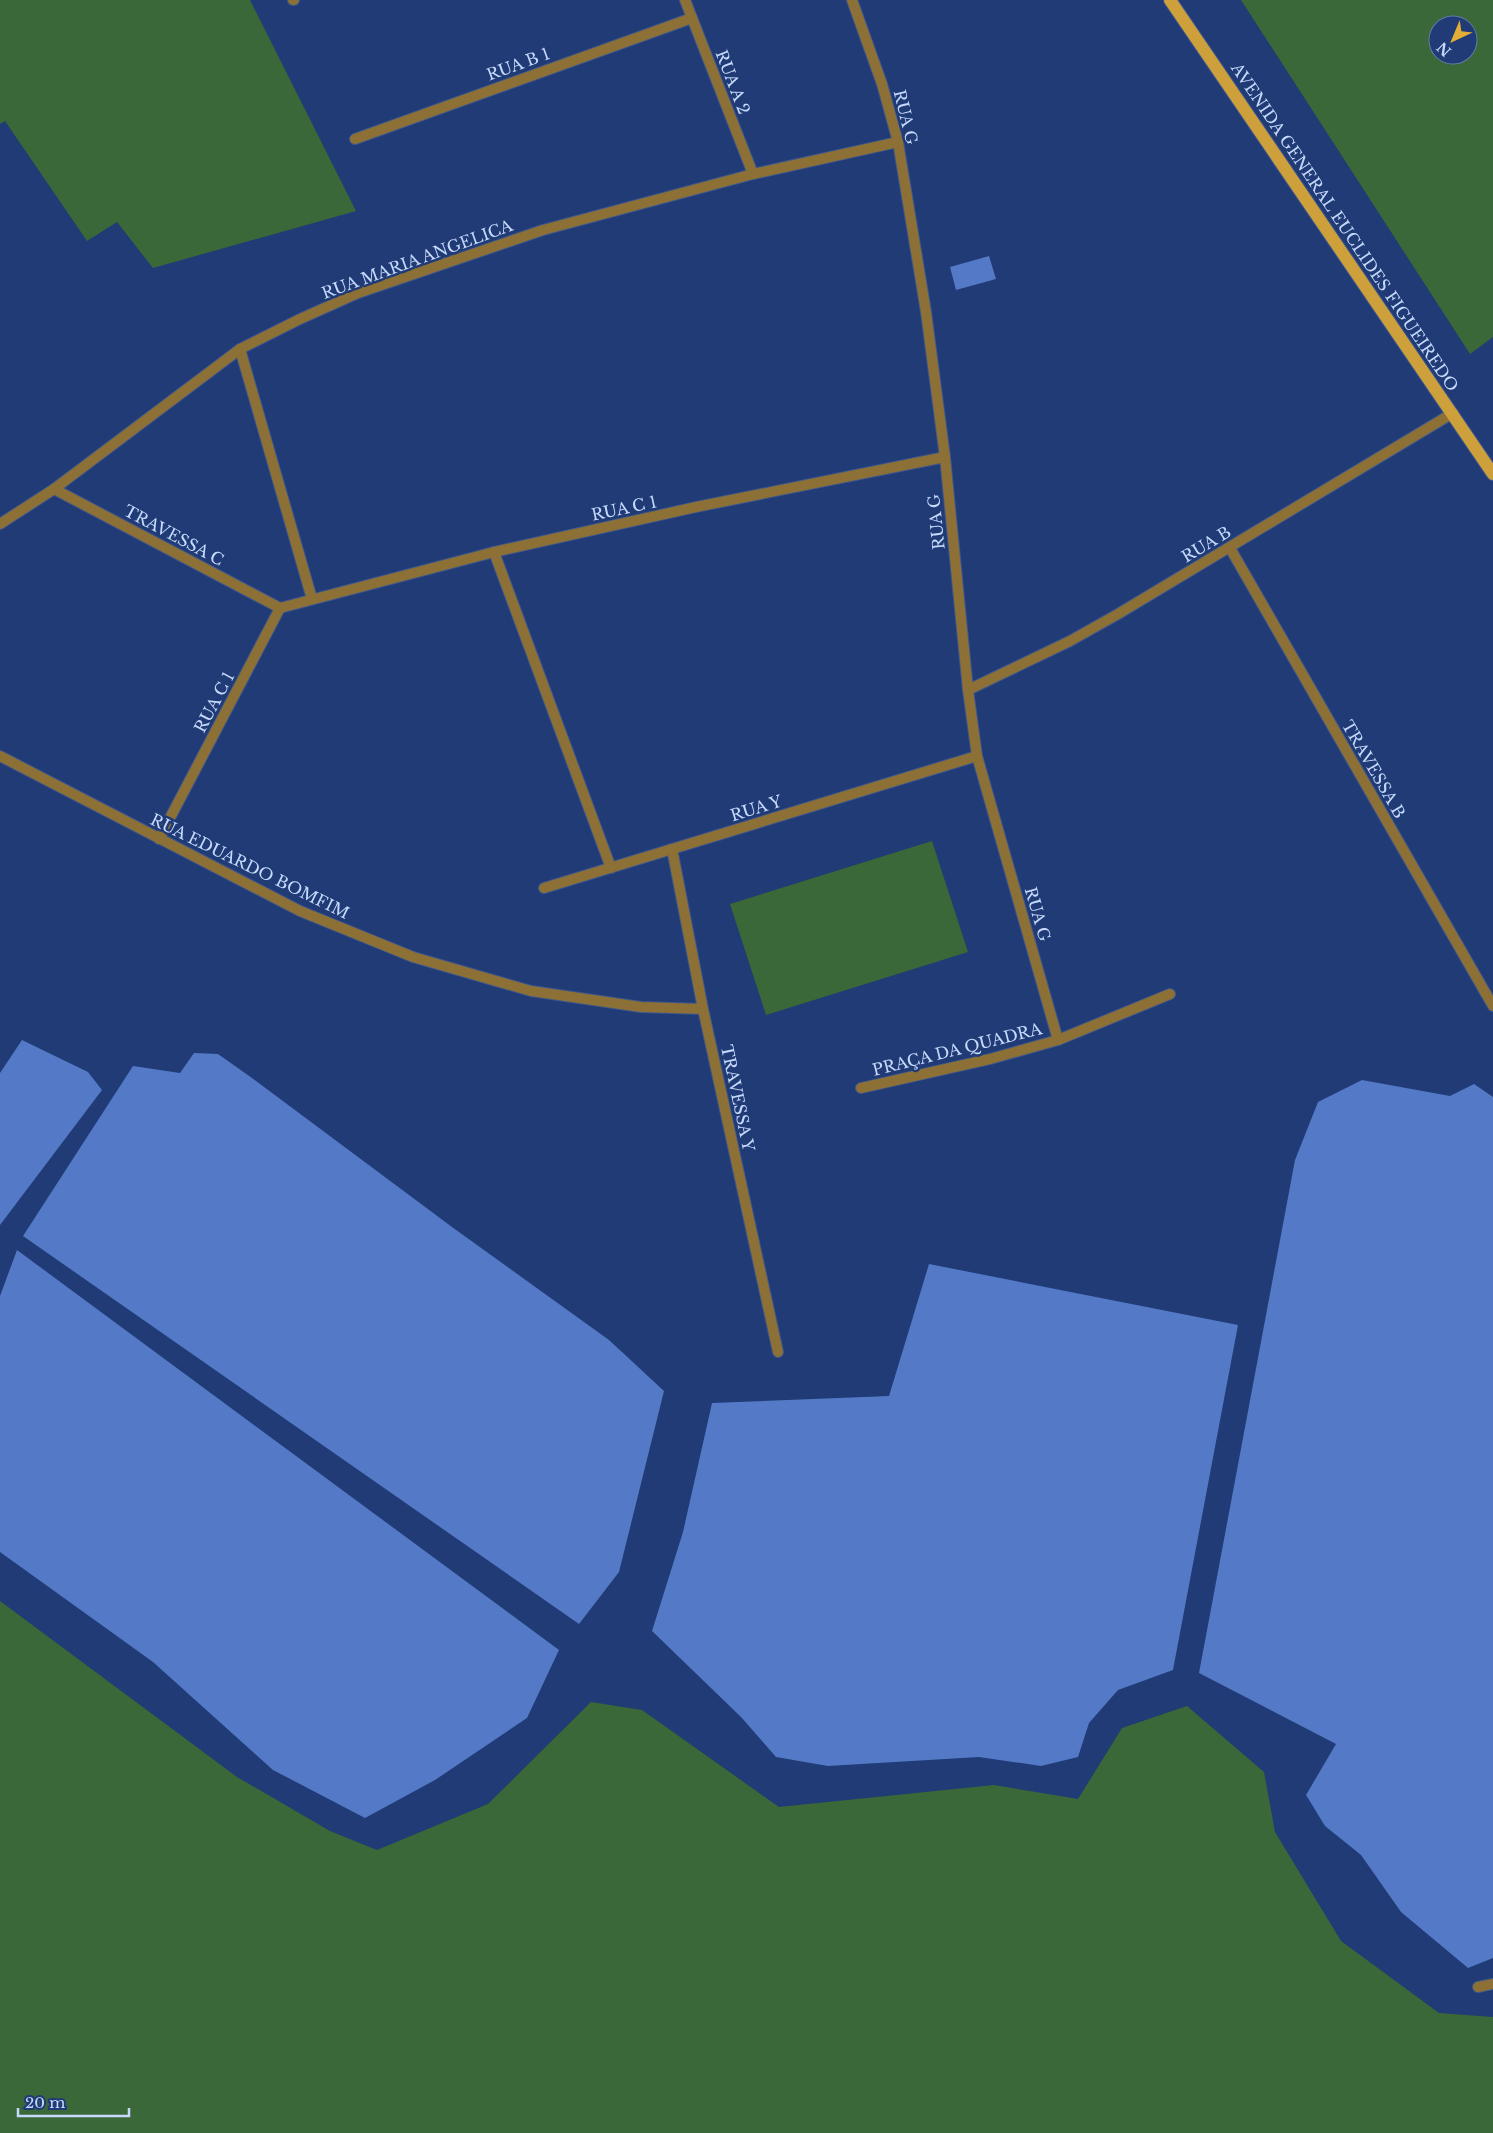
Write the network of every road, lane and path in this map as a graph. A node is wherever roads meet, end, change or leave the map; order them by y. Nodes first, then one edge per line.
1 (685, 0) edge
2 (852, 0) edge
3 (1170, 0) edge
4 (692, 18) junction
5 (354, 139) dead end
6 (898, 142) junction
7 (753, 174) junction
8 (240, 349) junction
9 (1452, 412) junction
10 (945, 457) junction
11 (1493, 474) edge
12 (54, 489) junction
13 (0, 524) edge
14 (1230, 548) junction
15 (494, 552) junction
16 (312, 599) junction
17 (280, 608) junction
18 (968, 690) junction
19 (0, 756) edge
20 (978, 756) junction
21 (159, 839) junction
22 (672, 850) junction
23 (611, 868) junction
24 (544, 888) dead end
25 (1170, 994) dead end
26 (1493, 1006) edge
27 (703, 1009) junction
28 (1058, 1040) junction
29 (861, 1088) dead end
30 (778, 1352) dead end
31 (1493, 1984) edge
32 (1478, 1987) dead end

1 - 4 street, RUA A 2
2 - 6 street, RUA G
3 - 9 main road, AVENIDA GENERAL EUCLIDES FIGUEIREDO
4 - 5 street, RUA B 1
4 - 7 street, RUA A 2
6 - 7 street, RUA MARIA ANGELICA
6 - 10 street, RUA G
7 - 8 street, RUA MARIA ANGELICA
8 - 12 street, RUA MARIA ANGELICA
8 - 16 street
9 - 11 main road, AVENIDA GENERAL EUCLIDES FIGUEIREDO
9 - 14 street, RUA B
10 - 15 street, RUA C 1
10 - 18 street, RUA G
12 - 13 street, RUA MARIA ANGELICA
12 - 17 street, TRAVESSA C
14 - 18 street, RUA B
14 - 26 street, TRAVESSA B
15 - 16 street, RUA C 1
15 - 23 street
16 - 17 street, RUA C 1
17 - 21 street, RUA C 1
18 - 20 street, RUA G
19 - 21 street, RUA EDUARDO BOMFIM
20 - 22 street, RUA Y
20 - 28 street, RUA G
21 - 27 street, RUA EDUARDO BOMFIM
22 - 23 street, RUA Y
22 - 27 street, TRAVESSA Y
23 - 24 street, RUA Y
25 - 28 street, PRAÇA DA QUADRA
27 - 30 street, TRAVESSA Y
28 - 29 street, PRAÇA DA QUADRA
31 - 32 street

